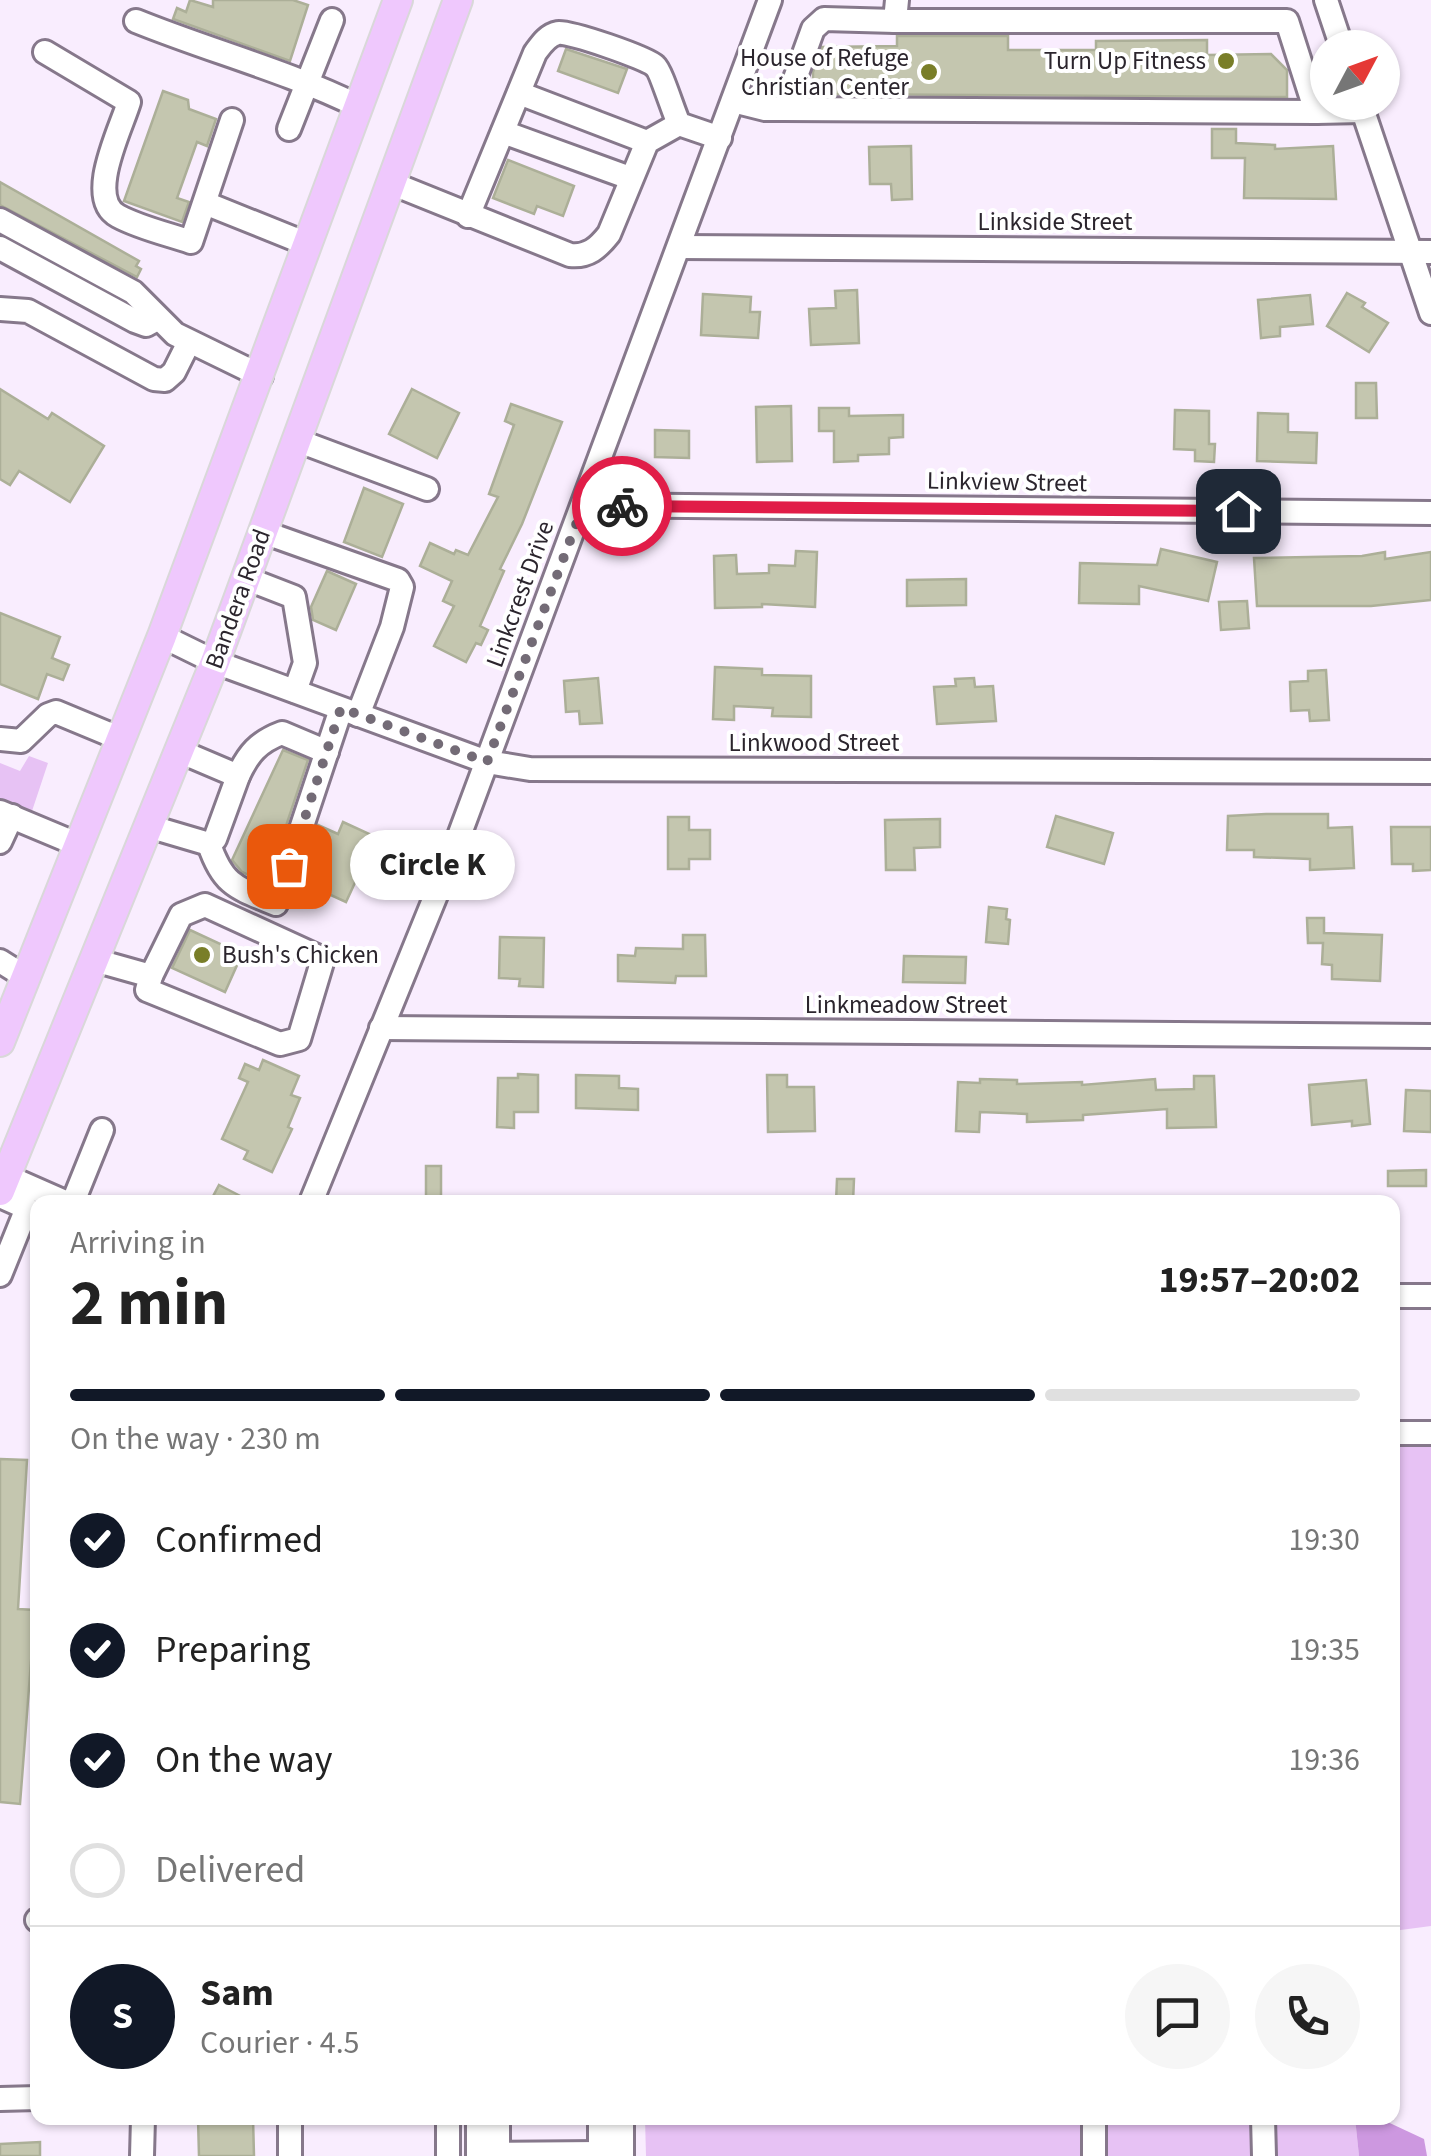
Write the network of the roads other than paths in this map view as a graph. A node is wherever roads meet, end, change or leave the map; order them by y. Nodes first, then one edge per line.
1 (398, 0) edge
2 (458, 0) edge
3 (770, 0) edge
4 (1326, 0) edge
5 (896, 10) edge
6 (1204, 11) edge
7 (332, 20) dead end
8 (136, 22) dead end
9 (1336, 30) edge
10 (45, 52) dead end
11 (308, 82) junction
12 (519, 93) junction
13 (1310, 93) edge
14 (733, 101) junction
15 (358, 106) junction
16 (784, 109) junction
17 (1310, 112) edge
18 (232, 120) dead end
19 (1367, 120) edge
20 (679, 124) junction
21 (289, 128) dead end
22 (503, 132) junction
23 (720, 138) junction
24 (647, 142) junction
25 (630, 178) junction
26 (391, 182) junction
27 (205, 202) junction
28 (468, 216) junction
29 (0, 220) edge
30 (306, 244) junction
31 (679, 247) junction
32 (0, 248) edge
33 (1421, 252) edge
34 (0, 310) edge
35 (1431, 312) edge
36 (158, 319) junction
37 (189, 342) junction
38 (260, 376) junction
39 (296, 440) junction
40 (427, 489) dead end
41 (583, 506) junction
42 (1431, 513) edge
43 (263, 532) junction
44 (246, 578) junction
45 (162, 636) junction
46 (215, 662) junction
47 (295, 692) junction
48 (350, 712) junction
49 (0, 739) edge
50 (122, 739) junction
51 (178, 750) junction
52 (326, 752) junction
53 (487, 762) junction
54 (1431, 772) edge
55 (238, 776) junction
56 (6, 814) edge
57 (148, 826) junction
58 (0, 842) edge
59 (209, 844) junction
60 (79, 845) junction
61 (0, 960) edge
62 (94, 960) junction
63 (151, 976) junction
64 (26, 978) junction
65 (3, 1024) edge
66 (381, 1028) junction
67 (1431, 1036) edge
68 (102, 1130) dead end
69 (2, 1188) edge
70 (75, 1195) edge
71 (314, 1195) edge
72 (30, 1198) edge
73 (30, 1200) edge
74 (0, 1275) edge
75 (1400, 1296) edge
76 (1431, 1296) edge
77 (1400, 1433) edge
78 (1431, 1433) edge
79 (30, 2098) edge
80 (0, 2099) edge
81 (143, 2125) edge
82 (290, 2125) edge
83 (448, 2125) edge
84 (480, 2125) edge
85 (496, 2125) edge
86 (601, 2125) edge
87 (619, 2125) edge
88 (1094, 2125) edge
89 (1264, 2125) edge
90 (488, 2155) edge
91 (607, 2155) edge
92 (142, 2156) edge
93 (290, 2156) edge
94 (448, 2156) edge
95 (1094, 2156) edge
96 (1264, 2156) edge

1 - 15 main road
2 - 26 main road, Bandera Road
3 - 14 street, Linkcrest Drive
4 - 9 street
5 - 6 street
5 - 16 street
6 - 13 street
7 - 11 street
8 - 11 street
10 - 27 street
11 - 15 street
11 - 21 street
12 - 20 street
12 - 22 street
12 - 24 street
14 - 16 street
14 - 23 street, Linkcrest Drive
15 - 30 main road
16 - 17 street
18 - 27 street
19 - 33 street
20 - 23 street
20 - 24 street
22 - 25 street
22 - 28 street
23 - 31 street, Linkcrest Drive
24 - 25 street
25 - 28 street
26 - 28 street
26 - 39 main road, Bandera Road
27 - 30 street
29 - 36 street
30 - 38 main road
31 - 33 street, Linkside Street
31 - 41 street, Linkcrest Drive
32 - 36 street
33 - 35 street
34 - 37 street
36 - 37 street
37 - 38 street
38 - 45 main road
39 - 40 street
39 - 43 main road, Bandera Road
41 - 42 street, Linkview Street
41 - 53 street, Linkcrest Drive
43 - 44 main road, Bandera Road
43 - 48 street
44 - 46 main road, Bandera Road
44 - 47 street
45 - 46 street, Linkwood Street
45 - 50 main road
46 - 47 street, Linkwood Street
46 - 51 main road, Bandera Road
47 - 48 street, Linkwood Street
48 - 52 street
48 - 53 street, Linkwood Street
49 - 50 street
50 - 60 main road
51 - 55 street
51 - 57 main road, Bandera Road
52 - 55 street
52 - 59 street
53 - 54 street, Linkwood Street
53 - 66 street, Linkcrest Drive
55 - 59 street
56 - 58 street
56 - 60 street
57 - 59 street
57 - 62 main road, Bandera Road
60 - 64 main road
61 - 64 street
62 - 63 street
62 - 69 main road, Bandera Road
63 - 63 street
64 - 65 main road
66 - 67 street, Linkmeadow Street
66 - 71 street, Linkcrest Drive
68 - 70 street
69 - 72 street
73 - 74 street
75 - 76 street
77 - 78 street
79 - 80 street
81 - 92 street
82 - 93 street
83 - 94 street
84 - 90 street
85 - 90 street
86 - 91 street
87 - 91 street
88 - 95 street
89 - 96 street
90 - 91 street

